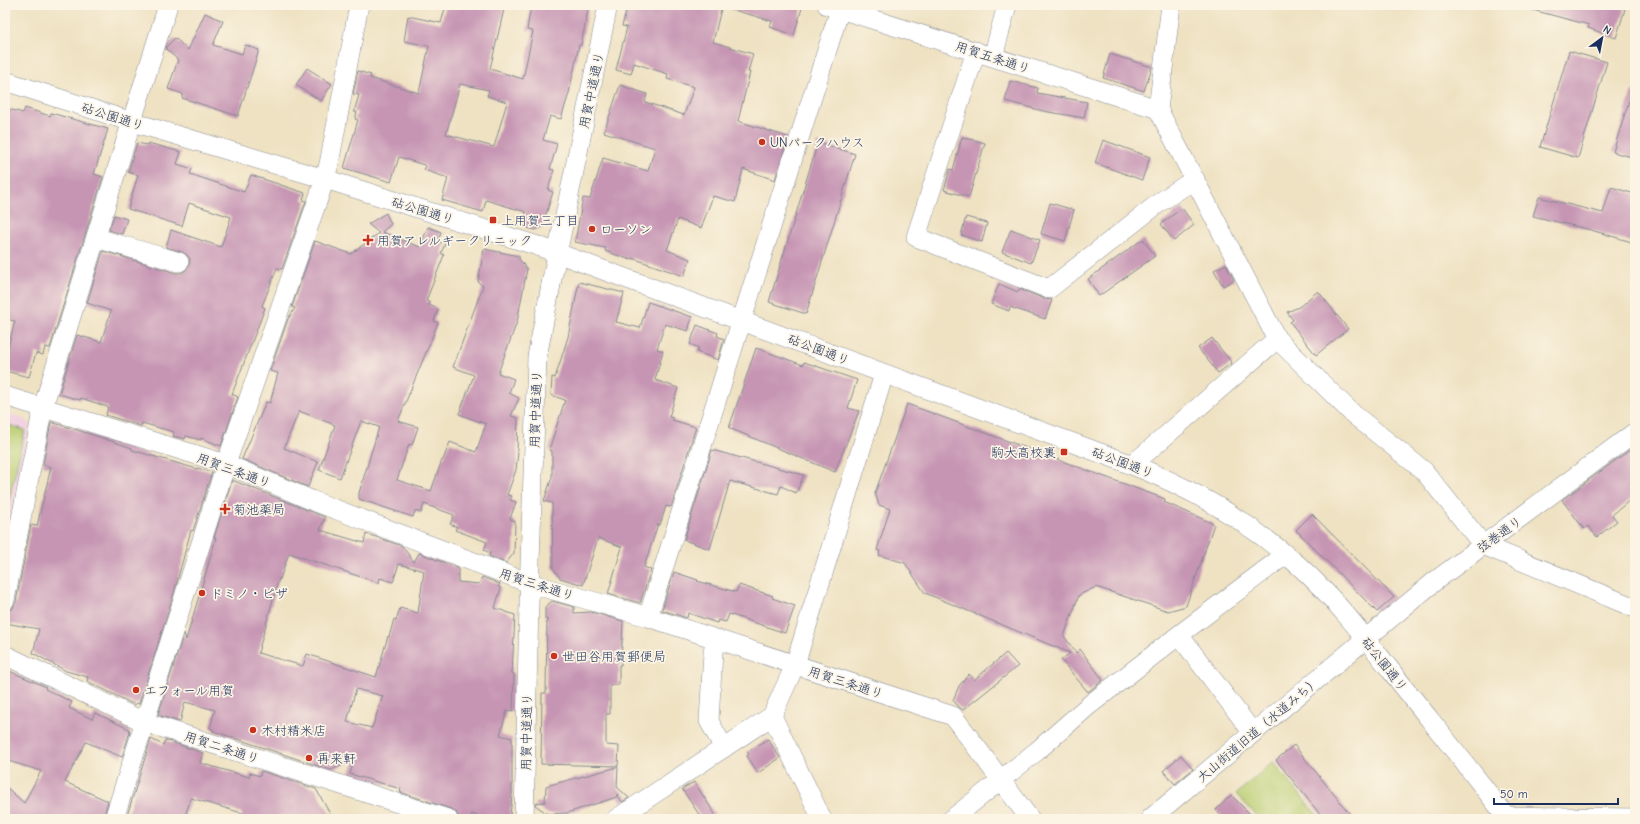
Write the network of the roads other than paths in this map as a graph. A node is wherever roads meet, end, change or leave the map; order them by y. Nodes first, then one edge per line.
1 (168, 5) edge
2 (359, 5) edge
3 (608, 5) edge
4 (1007, 5) edge
5 (1171, 5) edge
6 (833, 7) edge
7 (985, 54) junction
8 (5, 80) edge
9 (1158, 109) junction
10 (132, 122) junction
11 (325, 179) junction
12 (1195, 179) junction
13 (96, 238) junction
14 (557, 252) junction
15 (179, 262) dead end
16 (742, 320) junction
17 (1277, 339) junction
18 (884, 374) junction
19 (5, 396) edge
20 (43, 407) junction
21 (1635, 432) edge
22 (226, 464) junction
23 (1132, 465) junction
24 (1483, 545) junction
25 (1285, 555) junction
26 (529, 583) junction
27 (5, 600) edge
28 (1635, 608) edge
29 (648, 617) junction
30 (1179, 635) junction
31 (1365, 638) junction
32 (716, 639) junction
33 (5, 654) edge
34 (795, 665) junction
35 (772, 716) junction
36 (144, 722) junction
37 (1253, 733) junction
38 (724, 748) junction
39 (1001, 780) junction
40 (1505, 818) edge
41 (1635, 818) edge
42 (114, 819) edge
43 (448, 819) edge
44 (524, 819) edge
45 (616, 819) edge
46 (822, 819) edge
47 (952, 819) edge
48 (1030, 819) edge
49 (1150, 819) edge

1 - 10 street
2 - 11 street
3 - 14 street, 用賀中道通り
4 - 7 street
5 - 9 street
6 - 7 street, 用賀五条通り
6 - 16 street
7 - 9 street, 用賀五条通り
7 - 12 street
8 - 10 street, 砧公園通り
9 - 12 street
10 - 11 street, 砧公園通り
10 - 13 street
11 - 14 street, 砧公園通り
11 - 22 street
12 - 17 street
13 - 15 street
13 - 20 street
14 - 16 street, 砧公園通り
14 - 26 street, 用賀中道通り
16 - 18 street, 砧公園通り
16 - 29 street
17 - 23 street
17 - 24 street
18 - 23 street, 砧公園通り
18 - 34 street
19 - 20 street, 用賀三条通り
20 - 22 street, 用賀三条通り
20 - 27 street
21 - 24 street, 弦巻通り
22 - 26 street, 用賀三条通り
22 - 36 street
23 - 25 street, 砧公園通り
24 - 28 street
24 - 31 street, 弦巻通り
25 - 30 street
25 - 31 street, 砧公園通り
26 - 29 street, 用賀三条通り
26 - 44 street, 用賀中道通り
29 - 32 street, 用賀三条通り
30 - 37 street
30 - 39 street
31 - 37 street, 大山街道旧道（水道みち）
31 - 40 street, 砧公園通り
32 - 34 street, 用賀三条通り
32 - 38 street
33 - 36 street, 用賀二条通り
34 - 35 street
34 - 39 street, 用賀三条通り
35 - 38 street
35 - 46 street
36 - 42 street
36 - 43 street, 用賀二条通り
37 - 49 street, 大山街道旧道（水道みち）
38 - 45 street
39 - 47 street
39 - 48 street, 用賀三条通り
40 - 41 street

